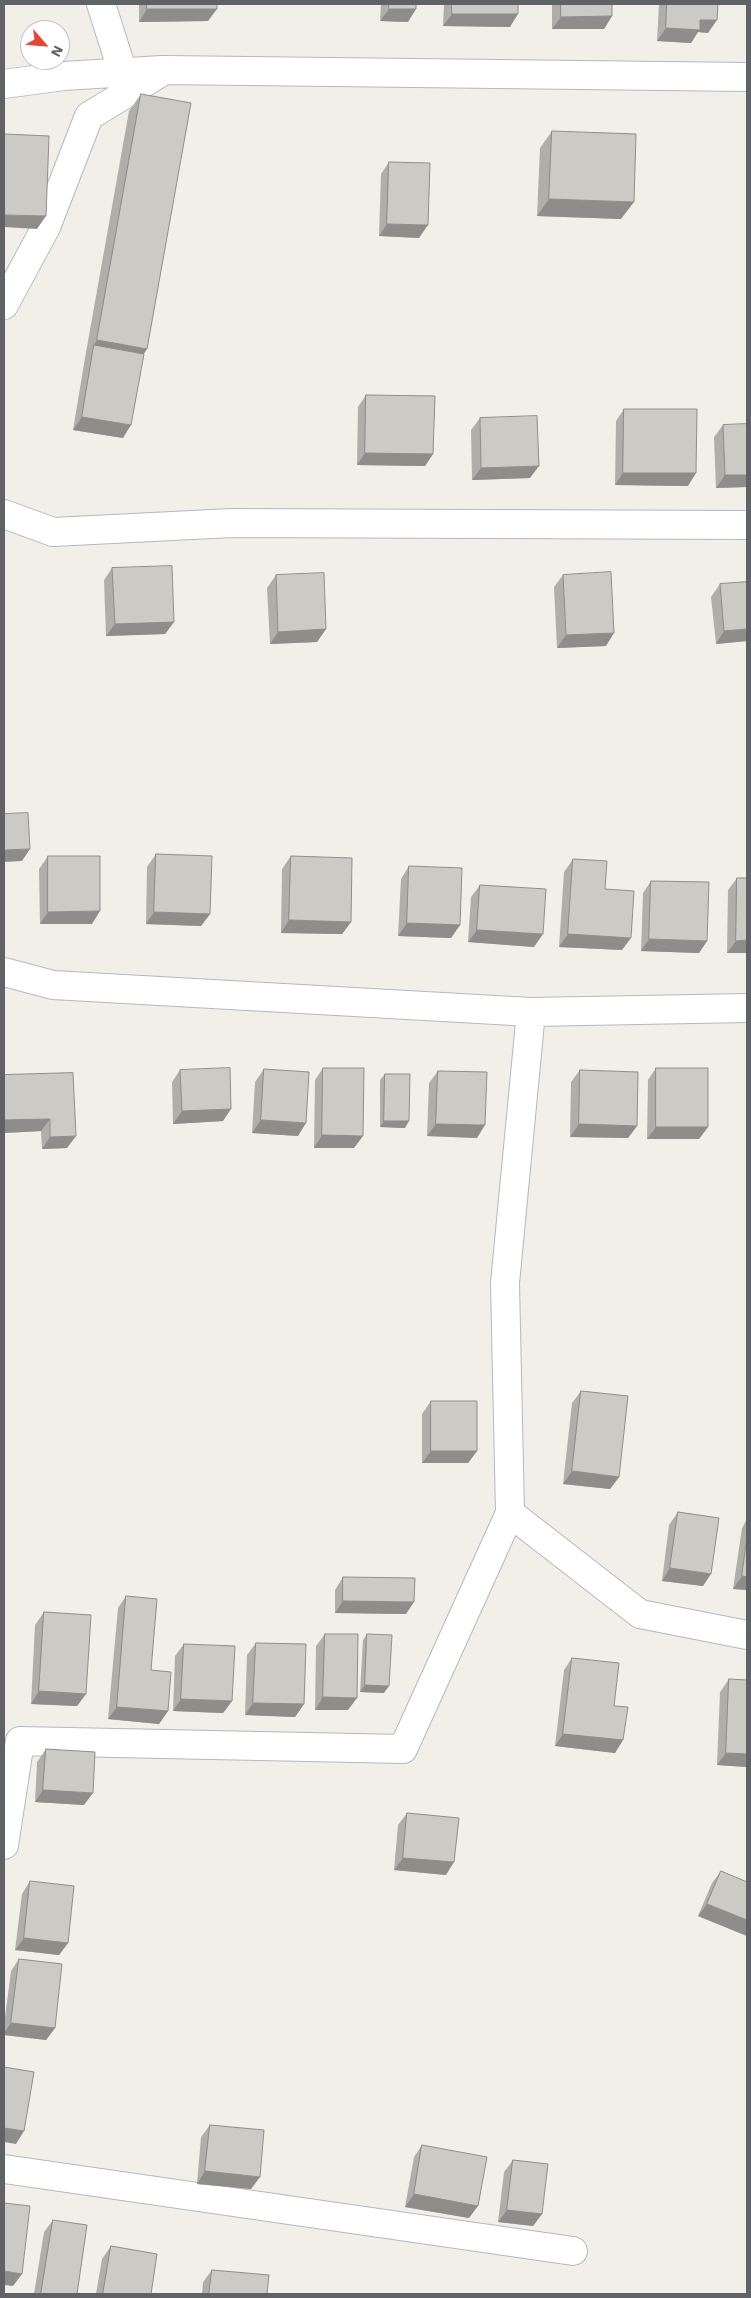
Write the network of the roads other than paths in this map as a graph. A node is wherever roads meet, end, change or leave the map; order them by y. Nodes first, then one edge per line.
1 (101, 4) edge
2 (165, 70) junction
3 (123, 73) junction
4 (747, 77) edge
5 (4, 84) edge
6 (4, 305) edge
7 (4, 514) edge
8 (747, 525) edge
9 (4, 972) edge
10 (747, 1008) edge
11 (531, 1012) junction
12 (510, 1513) junction
13 (747, 1635) edge
14 (4, 1845) edge
15 (4, 2169) edge
16 (573, 2251) dead end

1 - 3 street
2 - 3 street
2 - 4 street
2 - 6 street
3 - 5 street
7 - 8 street
9 - 11 street
10 - 11 street
11 - 12 street
12 - 13 street
12 - 14 street
15 - 16 street

